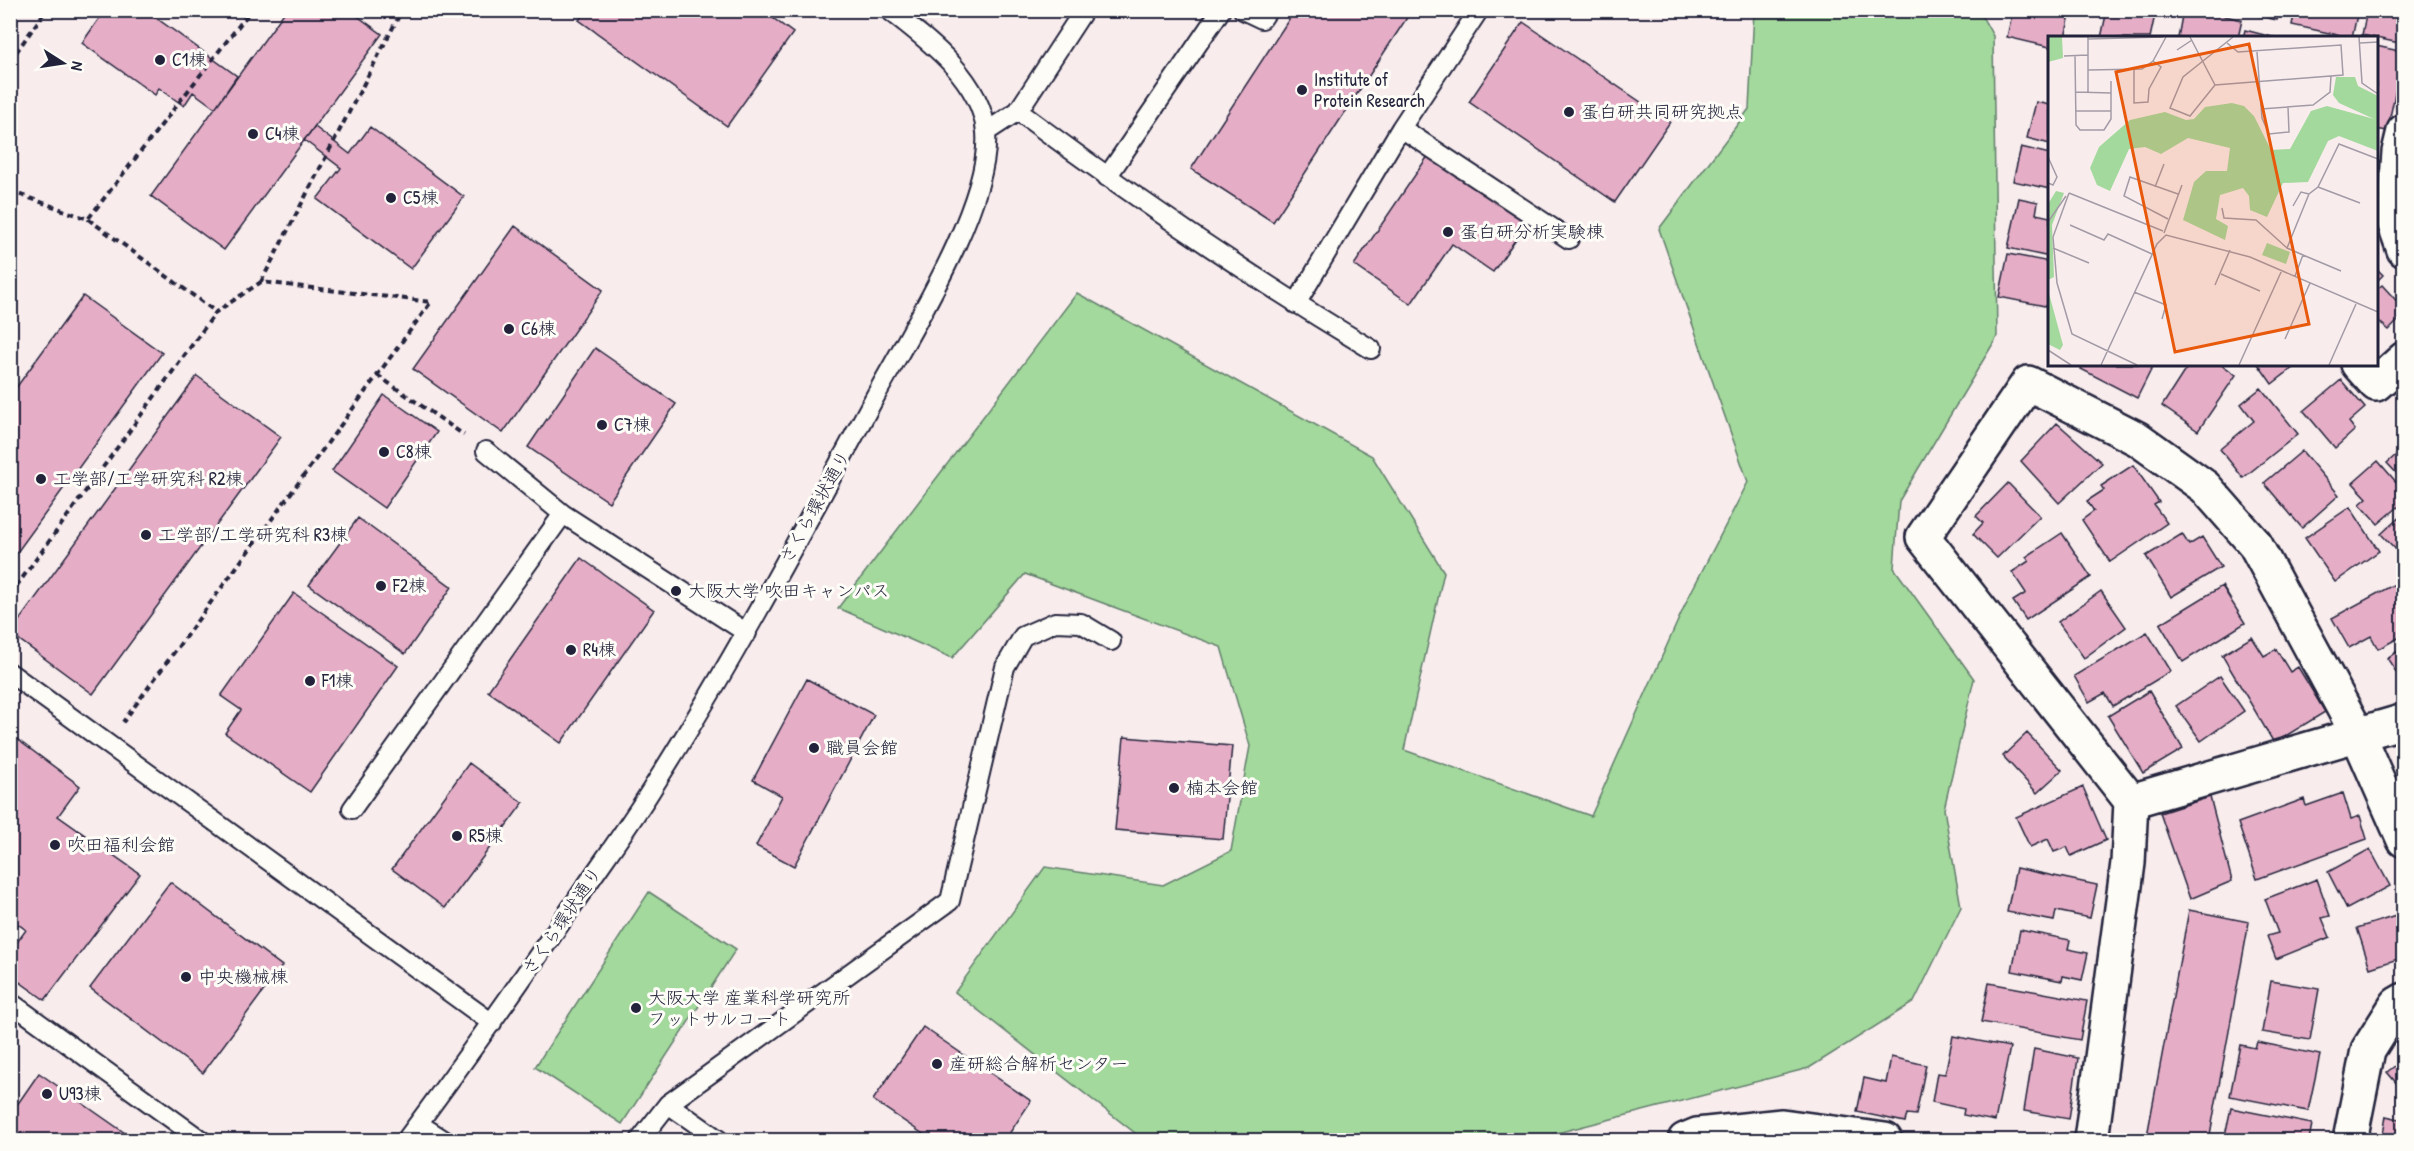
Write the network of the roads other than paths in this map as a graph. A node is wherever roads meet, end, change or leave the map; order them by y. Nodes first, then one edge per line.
1 (889, 10) edge
2 (1084, 10) edge
3 (1221, 10) edge
4 (1243, 10) edge
5 (1268, 10) edge
6 (1479, 10) edge
7 (1018, 111) junction
8 (1401, 128) junction
9 (986, 132) junction
10 (2393, 144) edge
11 (1107, 177) junction
12 (1569, 239) dead end
13 (2403, 250) edge
14 (1296, 304) junction
15 (1371, 349) dead end
16 (2403, 359) edge
17 (2360, 366) edge
18 (486, 451) road end
19 (563, 514) junction
20 (747, 633) junction
21 (1111, 641) dead end
22 (10, 673) edge
23 (2403, 721) edge
24 (2356, 733) junction
25 (2130, 801) junction
26 (352, 809) dead end
27 (2403, 840) edge
28 (2403, 1000) edge
29 (10, 1002) edge
30 (492, 1023) junction
31 (668, 1104) junction
32 (418, 1124) junction
33 (1866, 1139) edge
34 (201, 1140) edge
35 (406, 1140) edge
36 (444, 1140) edge
37 (640, 1140) edge
38 (719, 1140) edge
39 (1685, 1140) edge
40 (2091, 1140) edge
41 (2350, 1140) edge

1 - 9 lane, さくら環状通り
2 - 7 lane
3 - 11 lane
4 - 5 lane
6 - 8 lane
7 - 9 lane
7 - 11 lane
8 - 12 lane
8 - 14 lane
9 - 20 lane, さくら環状通り
10 - 13 street
11 - 14 lane
14 - 15 lane
16 - 17 street
18 - 19 lane
19 - 20 lane
19 - 26 lane
20 - 30 lane, さくら環状通り
21 - 31 lane
22 - 30 lane
23 - 24 street
24 - 25 street
24 - 25 street
24 - 27 street
25 - 40 street
28 - 41 street
29 - 34 lane
30 - 32 lane, さくら環状通り
31 - 37 lane
31 - 38 lane
32 - 35 lane, さくら環状通り
32 - 36 lane
33 - 39 street

